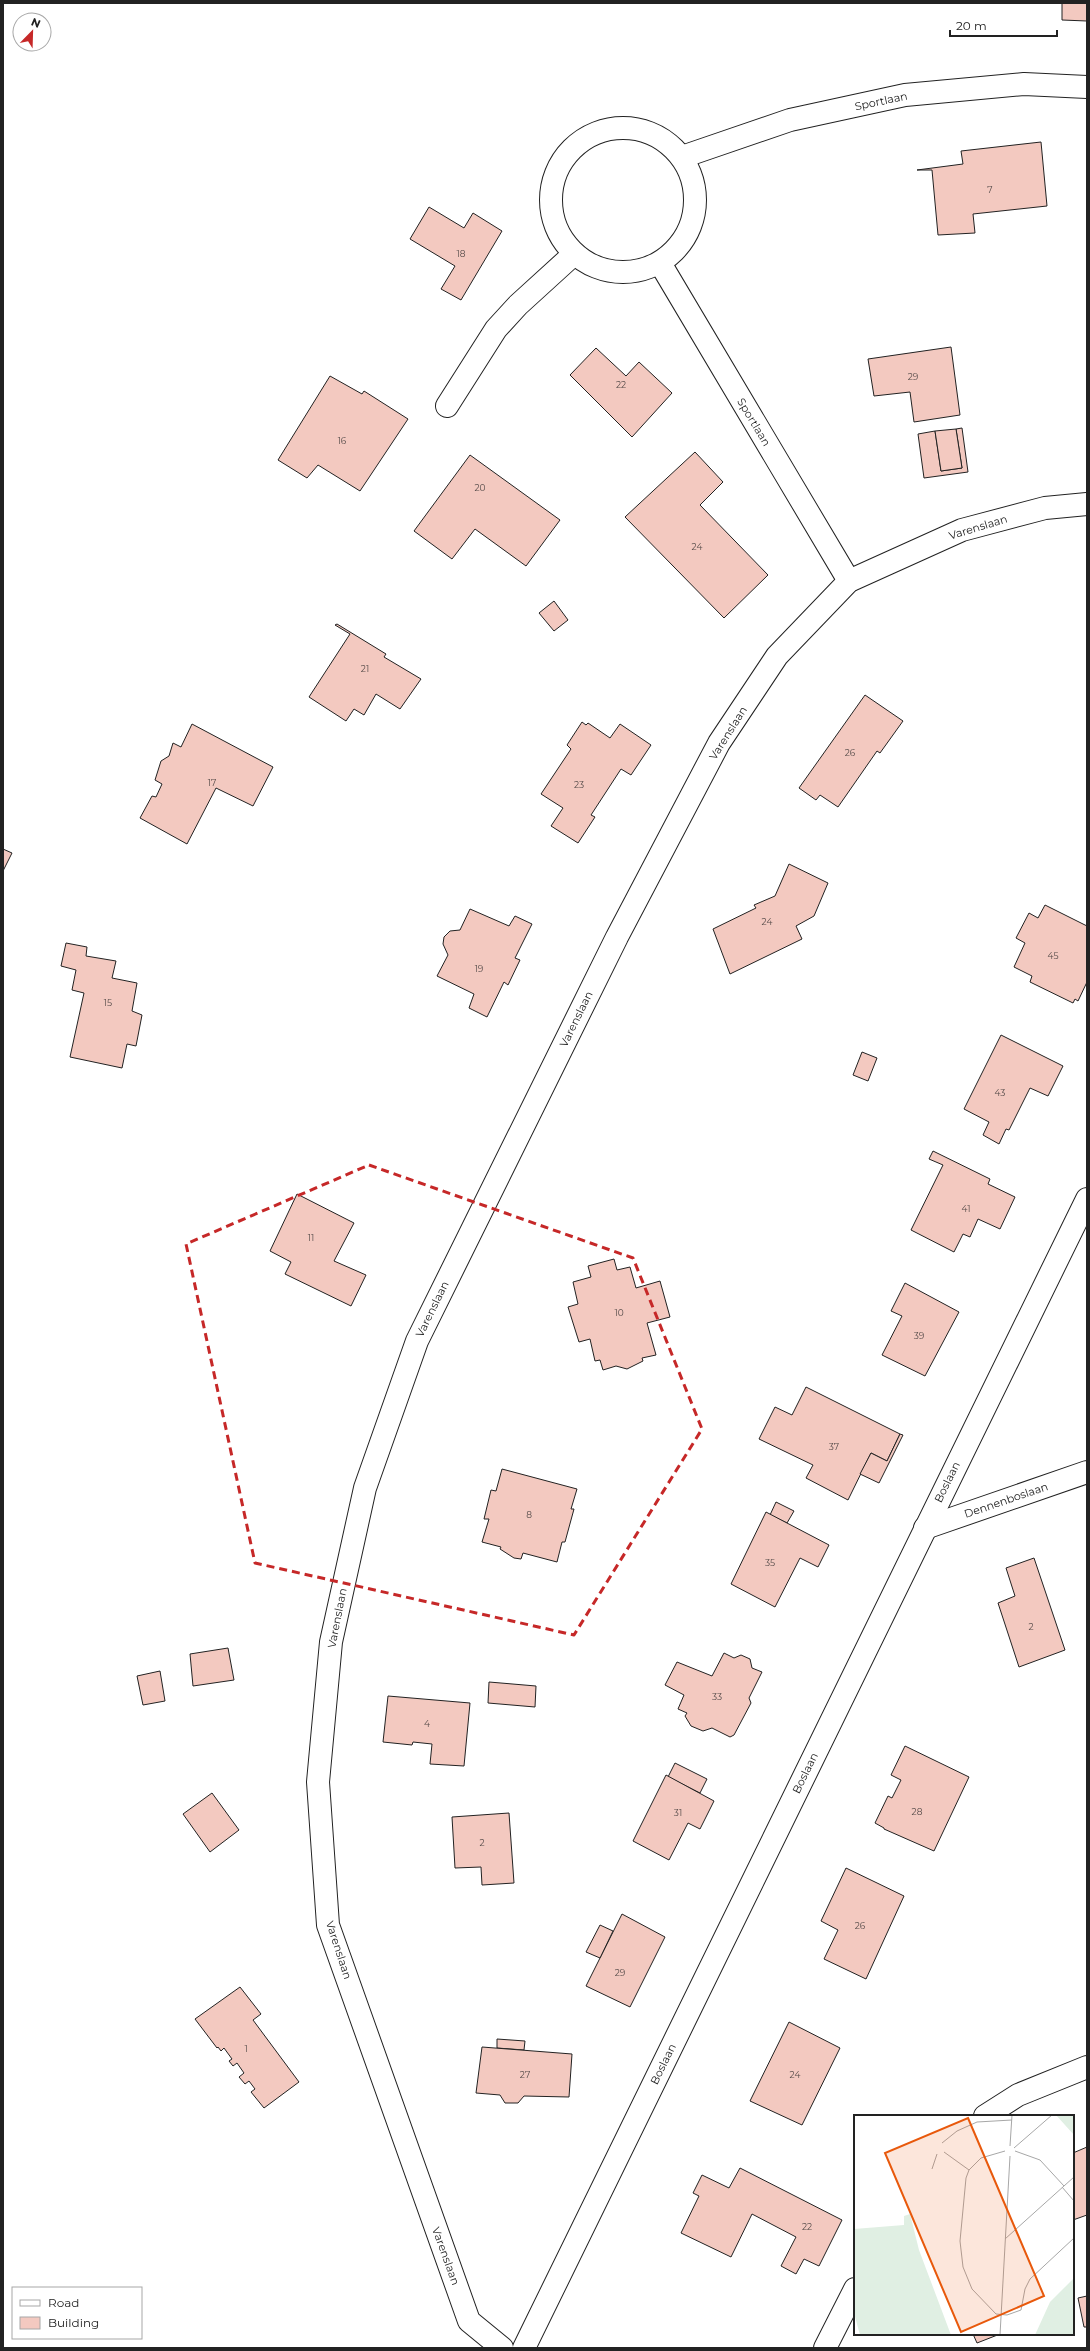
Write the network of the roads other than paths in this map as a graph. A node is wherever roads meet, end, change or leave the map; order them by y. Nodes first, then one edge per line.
1 (1087, 87) edge
2 (682, 157) junction
3 (574, 254) junction
4 (660, 263) junction
5 (447, 406) dead end
6 (1087, 504) edge
7 (849, 581) junction
8 (1087, 1199) edge
9 (1087, 1472) edge
10 (925, 1528) junction
11 (1087, 2067) edge
12 (987, 2115) edge
13 (854, 2291) edge
14 (502, 2348) edge
15 (524, 2348) edge
16 (824, 2348) edge

1 - 2 street, Sportlaan
2 - 3 street
2 - 4 street
3 - 4 street
3 - 5 street
4 - 7 street, Sportlaan
6 - 7 street, Varenslaan
7 - 14 street, Varenslaan
8 - 10 street, Boslaan
9 - 10 street, Dennenboslaan
10 - 15 street, Boslaan
11 - 12 street
13 - 16 street

